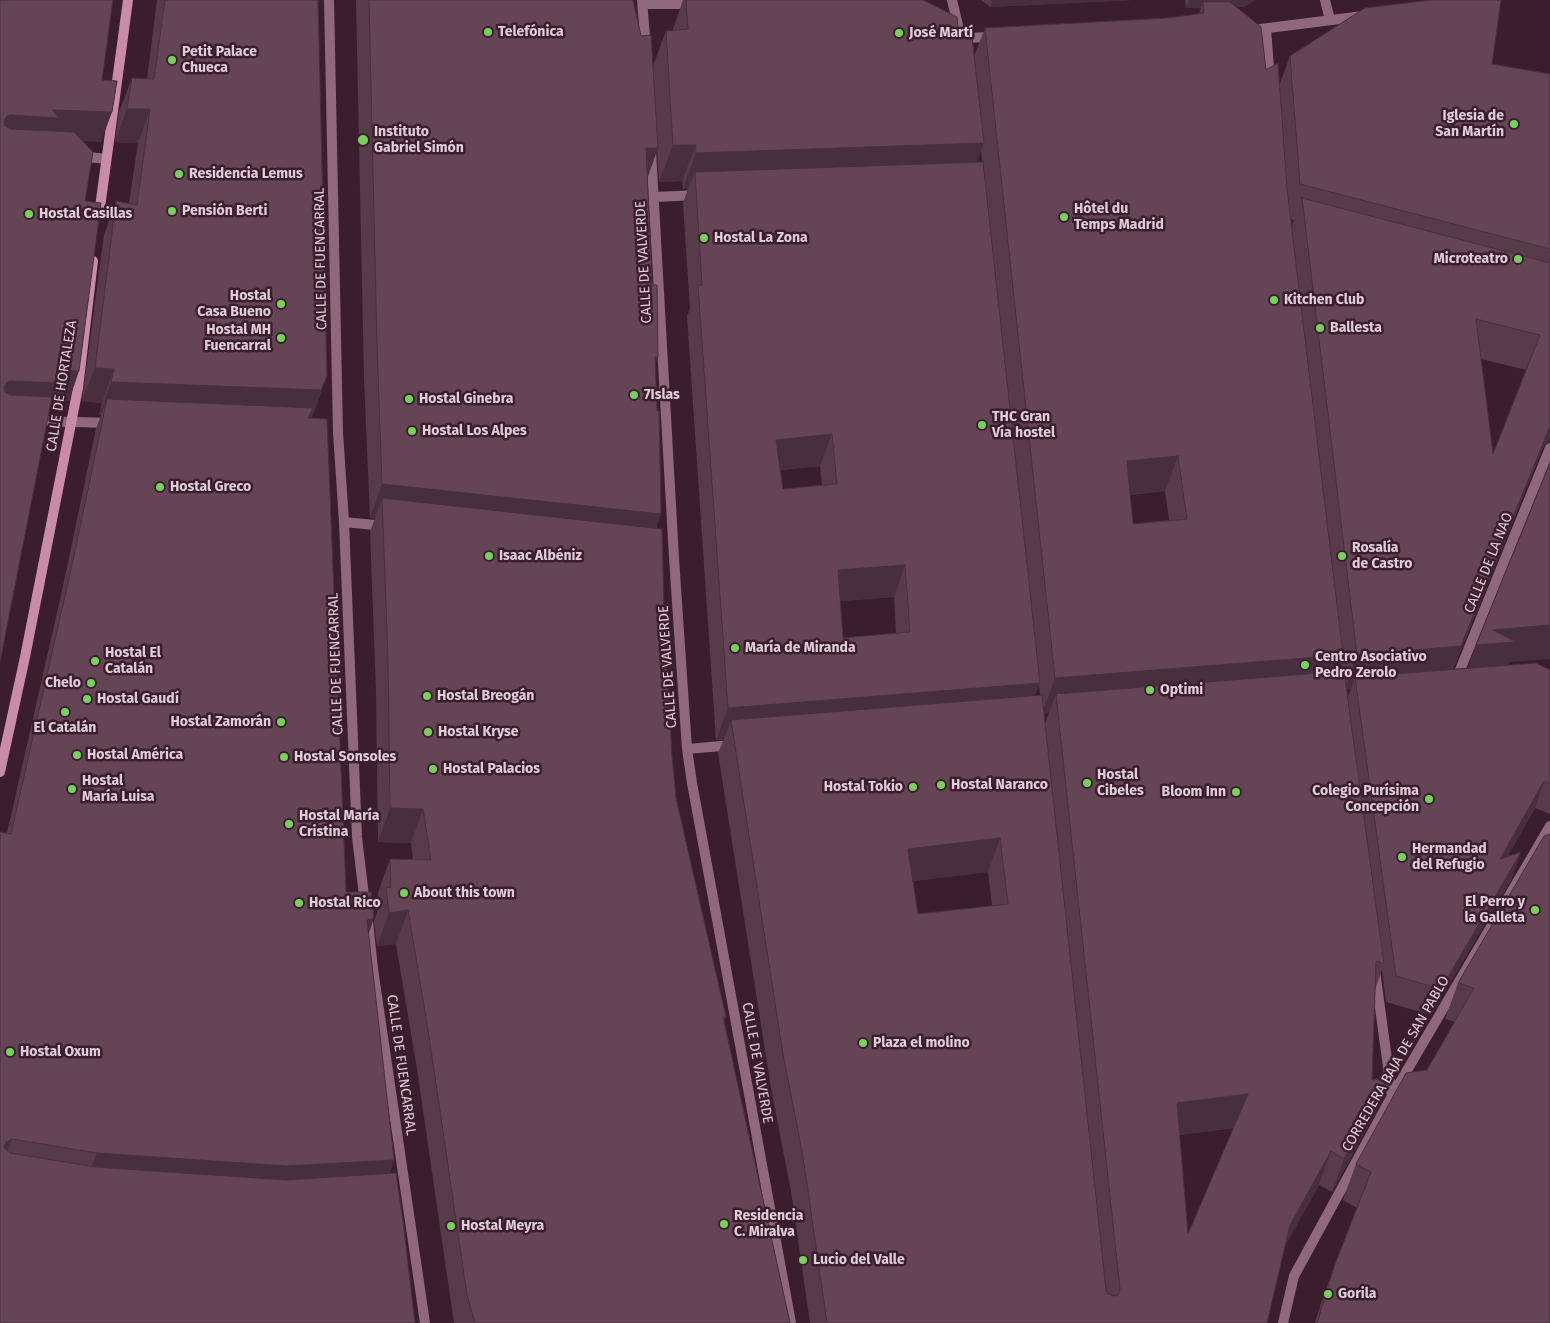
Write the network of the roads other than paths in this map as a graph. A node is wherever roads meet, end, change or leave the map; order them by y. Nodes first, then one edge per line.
1 (128, 0) edge
2 (329, 0) edge
3 (952, 0) edge
4 (1325, 0) edge
5 (643, 2) edge
6 (702, 4) edge
7 (1369, 15) edge
8 (1330, 20) junction
9 (946, 29) edge
10 (1266, 29) junction
11 (1246, 30) edge
12 (1004, 37) edge
13 (962, 43) junction
14 (646, 62) edge
15 (1270, 88) edge
16 (651, 139) edge
17 (66, 155) edge
18 (106, 159) junction
19 (713, 195) edge
20 (654, 197) junction
21 (98, 226) edge
22 (94, 255) edge
23 (24, 420) edge
24 (71, 422) junction
25 (120, 424) edge
26 (1550, 448) edge
27 (344, 522) junction
28 (398, 528) edge
29 (1458, 687) edge
30 (747, 744) edge
31 (687, 749) junction
32 (0, 772) edge
33 (1549, 828) edge
34 (1374, 960) edge
35 (1392, 1096) junction
36 (424, 1323) edge
37 (791, 1323) edge
38 (1283, 1323) edge

1 - 18 street
2 - 27 street, CALLE DE FUENCARRAL
3 - 13 street
4 - 8 street
5 - 6 street
5 - 14 street
7 - 8 street
8 - 10 street
9 - 13 street
10 - 11 street
10 - 15 street
12 - 13 street
16 - 20 street, CALLE DE VALVERDE
17 - 18 street
18 - 21 street
19 - 20 street
20 - 31 street, CALLE DE VALVERDE
22 - 24 street, CALLE DE HORTALEZA
23 - 24 street
24 - 25 street
24 - 32 street, CALLE DE HORTALEZA
26 - 29 street, CALLE DE LA NAO
27 - 28 street
27 - 36 street, CALLE DE FUENCARRAL
30 - 31 street
31 - 37 street, CALLE DE VALVERDE
33 - 35 street, CORREDERA BAJA DE SAN PABLO
34 - 35 street
35 - 38 street, CORREDERA BAJA DE SAN PABLO

